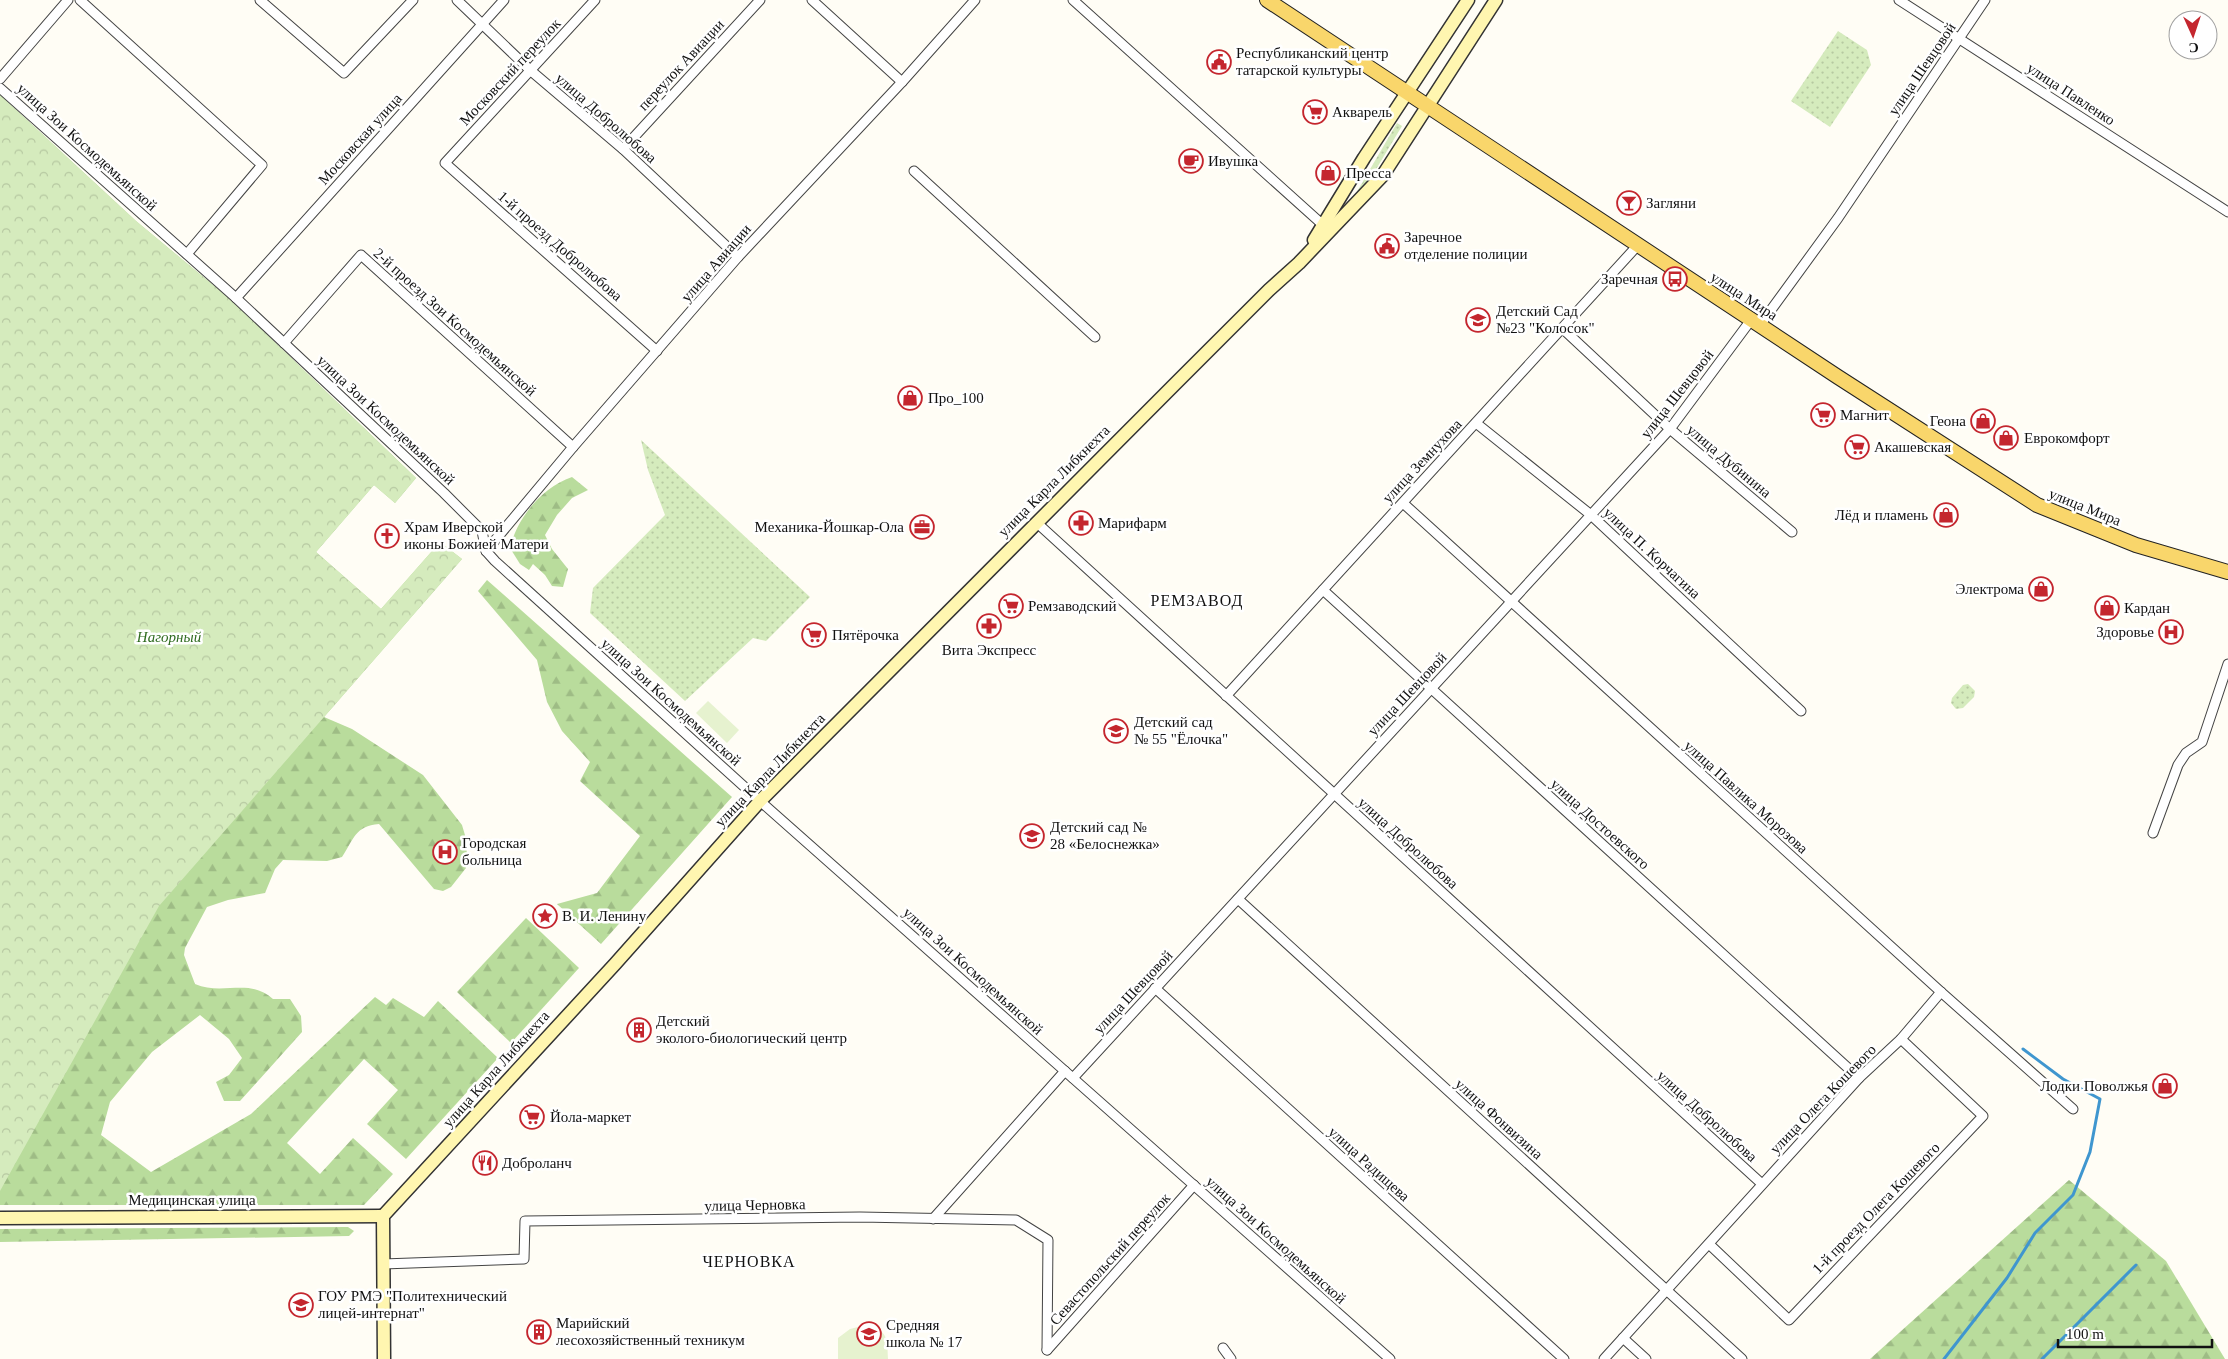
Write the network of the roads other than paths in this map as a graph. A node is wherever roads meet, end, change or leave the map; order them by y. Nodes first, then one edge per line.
1 (68, 0) edge
2 (260, 0) edge
3 (414, 0) edge
4 (457, 0) edge
5 (504, 0) edge
6 (595, 0) edge
7 (760, 0) edge
8 (812, 0) edge
9 (975, 0) edge
10 (1072, 0) edge
11 (1267, 0) edge
12 (1468, 0) edge
13 (1496, 0) edge
14 (1899, 0) edge
15 (1985, 0) edge
16 (86, 2) edge
17 (482, 24) junction
18 (1960, 39) junction
19 (530, 70) junction
20 (0, 80) edge
21 (902, 82) junction
22 (0, 88) edge
23 (1408, 94) junction
24 (1428, 106) junction
25 (623, 149) junction
26 (445, 163) joint
27 (914, 171) dead end
28 (2228, 212) edge
29 (1323, 226) junction
30 (1638, 245) junction
31 (187, 254) junction
32 (738, 257) junction
33 (1299, 263) junction
34 (236, 298) junction
35 (1755, 322) junction
36 (1563, 329) junction
37 (1095, 337) dead end
38 (284, 343) junction
39 (658, 351) junction
40 (1476, 422) junction
41 (1670, 429) junction
42 (573, 447) junction
43 (1403, 503) junction
44 (1591, 515) junction
45 (1036, 522) junction
46 (1792, 532) dead end
47 (486, 551) junction
48 (2228, 572) edge
49 (1323, 590) junction
50 (1511, 602) junction
51 (2228, 664) edge
52 (1430, 689) junction
53 (1226, 696) junction
54 (1801, 711) dead end
55 (1334, 794) junction
56 (760, 801) junction
57 (2153, 833) dead end
58 (1238, 899) junction
59 (1155, 988) junction
60 (1941, 992) junction
61 (1901, 1039) junction
62 (1064, 1071) junction
63 (1073, 1078) junction
64 (1859, 1078) junction
65 (2073, 1109) dead end
66 (1762, 1184) junction
67 (1194, 1185) junction
68 (383, 1216) junction
69 (0, 1218) edge
70 (933, 1219) junction
71 (1709, 1244) junction
72 (383, 1264) junction
73 (1666, 1290) junction
74 (1624, 1338) junction
75 (1223, 1348) dead end
76 (1047, 1350) joint
77 (384, 1359) edge
78 (1231, 1359) edge
79 (1390, 1359) edge
80 (1564, 1359) edge
81 (1604, 1359) edge
82 (1646, 1359) edge
83 (1742, 1359) edge

1 - 20 street
2 - 3 street
4 - 17 street, улица Добролюбова
5 - 17 street, Московская улица
6 - 19 street, Московский переулок
7 - 25 street, переулок Авиации
8 - 21 street
9 - 21 street, улица Авиации
10 - 29 street
11 - 23 main road, улица Мира
12 - 23 main road, улица Карла Либкнехта
13 - 24 main road, улица Карла Либкнехта
14 - 18 street, улица Павленко
15 - 18 street, улица Шевцовой
16 - 31 street
17 - 19 street, улица Добролюбова
17 - 34 street, Московская улица
18 - 28 street, улица Павленко
18 - 35 street, улица Шевцовой
19 - 25 street, улица Добролюбова
19 - 26 street, Московский переулок
21 - 32 street, улица Авиации
22 - 31 street, улица Зои Космодемьянской
23 - 24 main road, улица Мира
23 - 29 main road, улица Карла Либкнехта
24 - 30 main road, улица Мира
24 - 33 main road, улица Карла Либкнехта
25 - 32 street, улица Добролюбова
26 - 39 street, 1-й проезд Добролюбова
27 - 37 street
29 - 33 main road, улица Карла Либкнехта
30 - 35 main road, улица Мира
30 - 36 street, улица Земнухова
31 - 34 street, улица Зои Космодемьянской
32 - 39 street, улица Авиации
33 - 45 main road, улица Карла Либкнехта
34 - 38 street, улица Зои Космодемьянской
35 - 41 street, улица Шевцовой
35 - 48 main road, улица Мира
36 - 40 street, улица Земнухова
36 - 41 street, улица Дубинина
38 - 42 street, 2-й проезд Зои Космодемьянской
38 - 47 street, улица Зои Космодемьянской
39 - 42 street, улица Авиации
40 - 43 street, улица Земнухова
40 - 44 street, улица П. Корчагина
41 - 44 street, улица Шевцовой
41 - 46 street, улица Дубинина
42 - 47 street, улица Авиации
43 - 49 street, улица Земнухова
43 - 50 street, улица Павлика Морозова
44 - 50 street, улица Шевцовой
44 - 54 street, улица П. Корчагина
45 - 53 street, улица Добролюбова
45 - 56 main road, улица Карла Либкнехта
47 - 56 street, улица Зои Космодемьянской
49 - 52 street, улица Достоевского
49 - 53 street, улица Земнухова
50 - 52 street, улица Шевцовой
50 - 60 street, улица Павлика Морозова
51 - 57 street
52 - 55 street, улица Шевцовой
52 - 64 street, улица Достоевского
53 - 55 street, улица Добролюбова
55 - 58 street, улица Шевцовой
55 - 66 street, улица Добролюбова
56 - 62 street, улица Зои Космодемьянской
56 - 68 main road, улица Карла Либкнехта
58 - 59 street, улица Шевцовой
58 - 73 street, улица Фонвизина
59 - 63 street, улица Шевцовой
59 - 80 street, улица Радищева
60 - 61 street, улица Олега Кошевого
60 - 65 street, улица Павлика Морозова
61 - 64 street, улица Олега Кошевого
61 - 71 street, 1-й проезд Олега Кошевого
62 - 63 street, улица Зои Космодемьянской
62 - 70 street
63 - 67 street, улица Зои Космодемьянской
64 - 66 street, улица Олега Кошевого
66 - 71 street, улица Олега Кошевого
67 - 76 street, Севастопольский переулок
67 - 79 street, улица Зои Космодемьянской
68 - 69 main road, Медицинская улица
68 - 72 main road
70 - 72 street, улица Черновка
70 - 76 street, улица Черновка
71 - 73 street, улица Олега Кошевого
72 - 77 main road
73 - 74 street, улица Олега Кошевого
73 - 83 street, улица Фонвизина
74 - 81 street, улица Олега Кошевого
74 - 82 street
75 - 78 street

